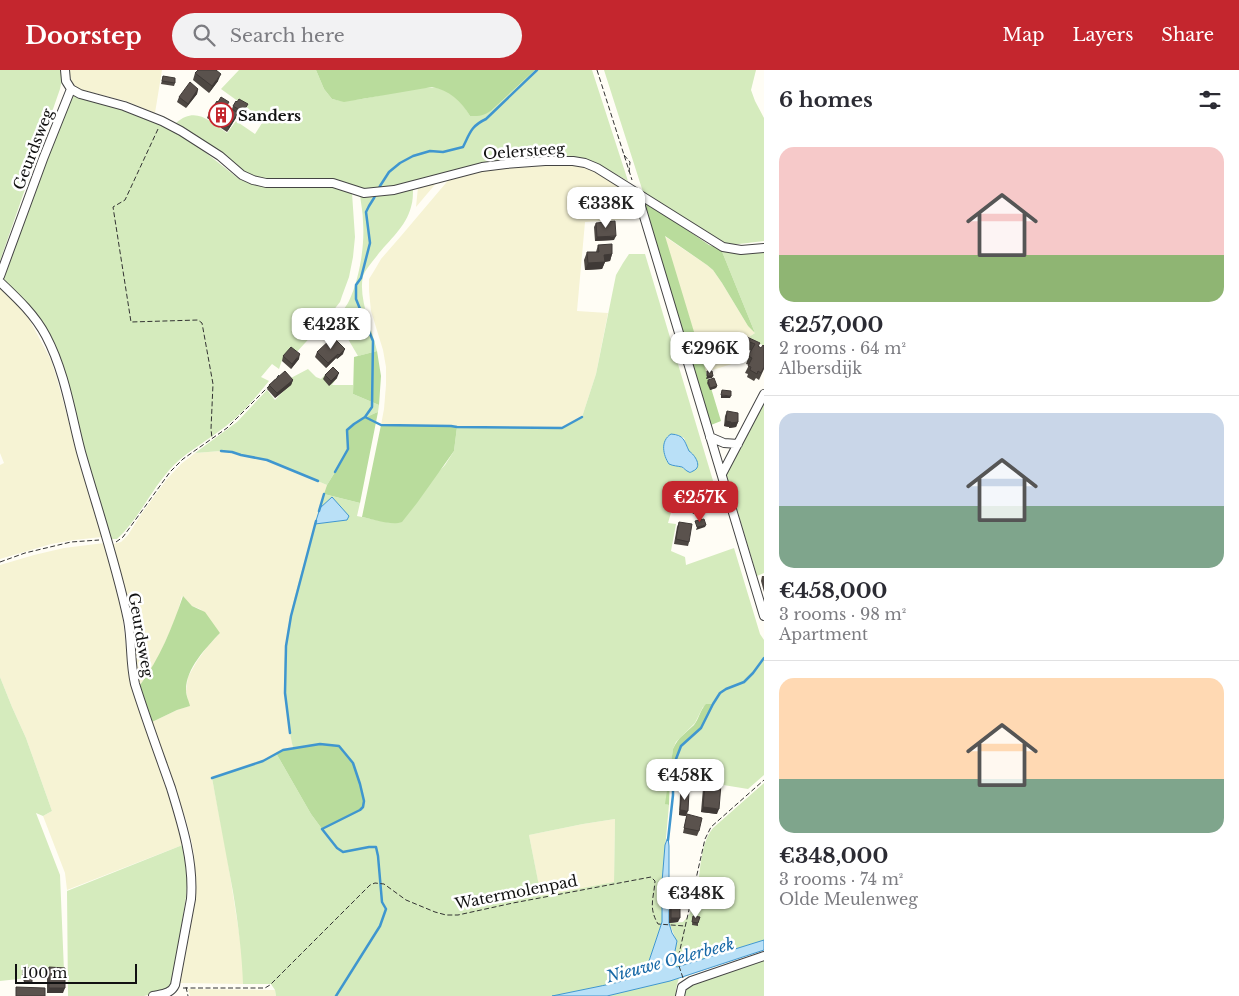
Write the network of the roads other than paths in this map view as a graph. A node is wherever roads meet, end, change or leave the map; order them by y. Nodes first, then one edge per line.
1 (65, 70) edge
2 (71, 89) junction
3 (637, 193) junction
4 (764, 248) edge
5 (0, 276) edge
6 (0, 282) edge
7 (764, 394) edge
8 (710, 437) junction
9 (738, 444) junction
10 (722, 474) junction
11 (764, 616) edge
12 (764, 956) edge
13 (153, 996) edge
14 (680, 996) edge

1 - 2 street
2 - 3 street, Oelersteeg
2 - 5 street, Geurdsweg
3 - 4 street, Oelersteeg
3 - 8 street
6 - 13 street, Geurdsweg
7 - 9 street
8 - 9 street
8 - 10 street
9 - 10 street
10 - 11 street
12 - 14 street

